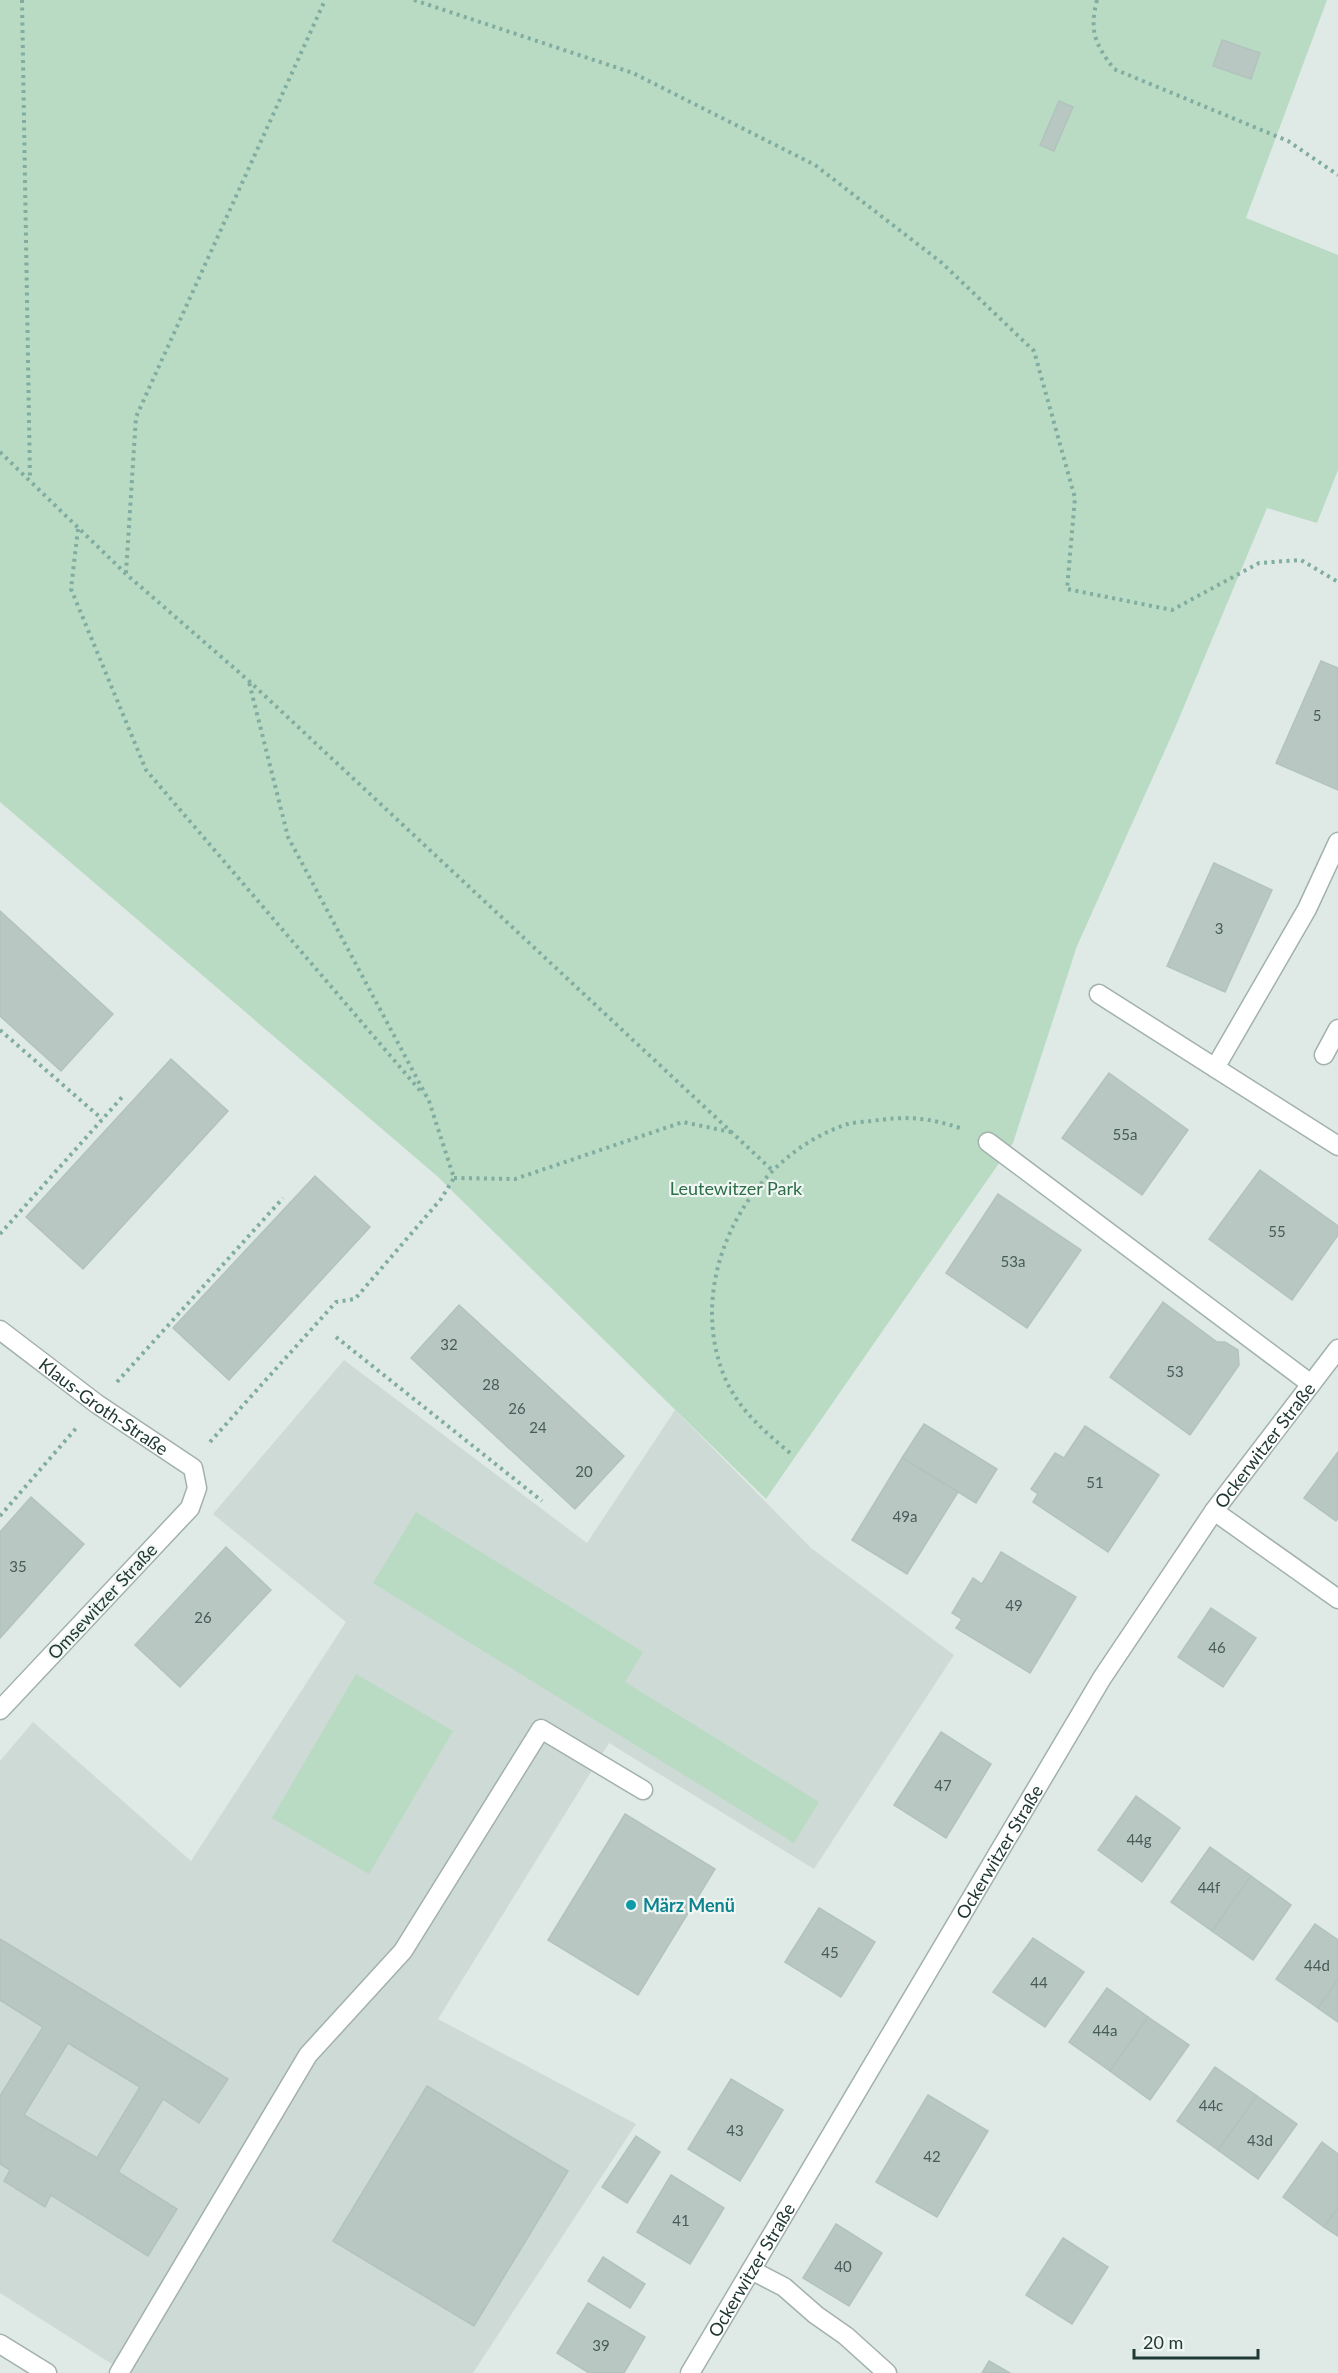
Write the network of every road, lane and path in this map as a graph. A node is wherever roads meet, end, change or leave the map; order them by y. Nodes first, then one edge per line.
1 (22, 0) edge
2 (325, 0) edge
3 (414, 0) edge
4 (1097, 0) edge
5 (1338, 174) edge
6 (0, 452) edge
7 (30, 480) junction
8 (78, 528) junction
9 (126, 574) junction
10 (1338, 582) edge
11 (249, 681) junction
12 (1338, 842) edge
13 (1099, 994) dead end
14 (1338, 1029) edge
15 (0, 1030) edge
16 (1324, 1055) dead end
17 (1215, 1068) junction
18 (124, 1095) dead end
19 (429, 1101) junction
20 (102, 1119) junction
21 (732, 1132) junction
22 (988, 1142) joint
23 (1338, 1146) edge
24 (772, 1170) junction
25 (454, 1178) junction
26 (283, 1198) dead end
27 (0, 1234) edge
28 (0, 1330) edge
29 (336, 1337) dead end
30 (1338, 1349) edge
31 (1311, 1384) junction
32 (97, 1404) junction
33 (209, 1443) dead end
34 (790, 1453) dead end
35 (197, 1488) joint
36 (542, 1501) dead end
37 (1215, 1511) junction
38 (0, 1516) edge
39 (1338, 1599) edge
40 (0, 1710) edge
41 (643, 1790) dead end
42 (751, 2270) junction
43 (0, 2344) edge
44 (47, 2373) edge
45 (119, 2373) edge
46 (690, 2373) edge
47 (887, 2373) edge

1 - 7 path
2 - 9 path
3 - 10 path
4 - 5 path
6 - 7 path
7 - 8 path
8 - 9 path
8 - 19 path
9 - 11 path
11 - 19 path
11 - 21 path
12 - 17 street
13 - 17 street
14 - 16 street
15 - 20 path
17 - 23 street
18 - 20 path
19 - 25 path
20 - 27 path
21 - 24 path
21 - 25 path
22 - 24 path
22 - 31 street
24 - 34 path
25 - 33 path
26 - 32 path
28 - 32 street, Klaus-Groth-Straße
29 - 36 path
30 - 31 street, Ockerwitzer Straße
31 - 37 street, Ockerwitzer Straße
32 - 35 street, Klaus-Groth-Straße
32 - 38 path
35 - 40 street, Omsewitzer Straße
37 - 39 street
37 - 42 street, Ockerwitzer Straße
41 - 45 street
42 - 46 street, Ockerwitzer Straße
42 - 47 street
43 - 44 street

